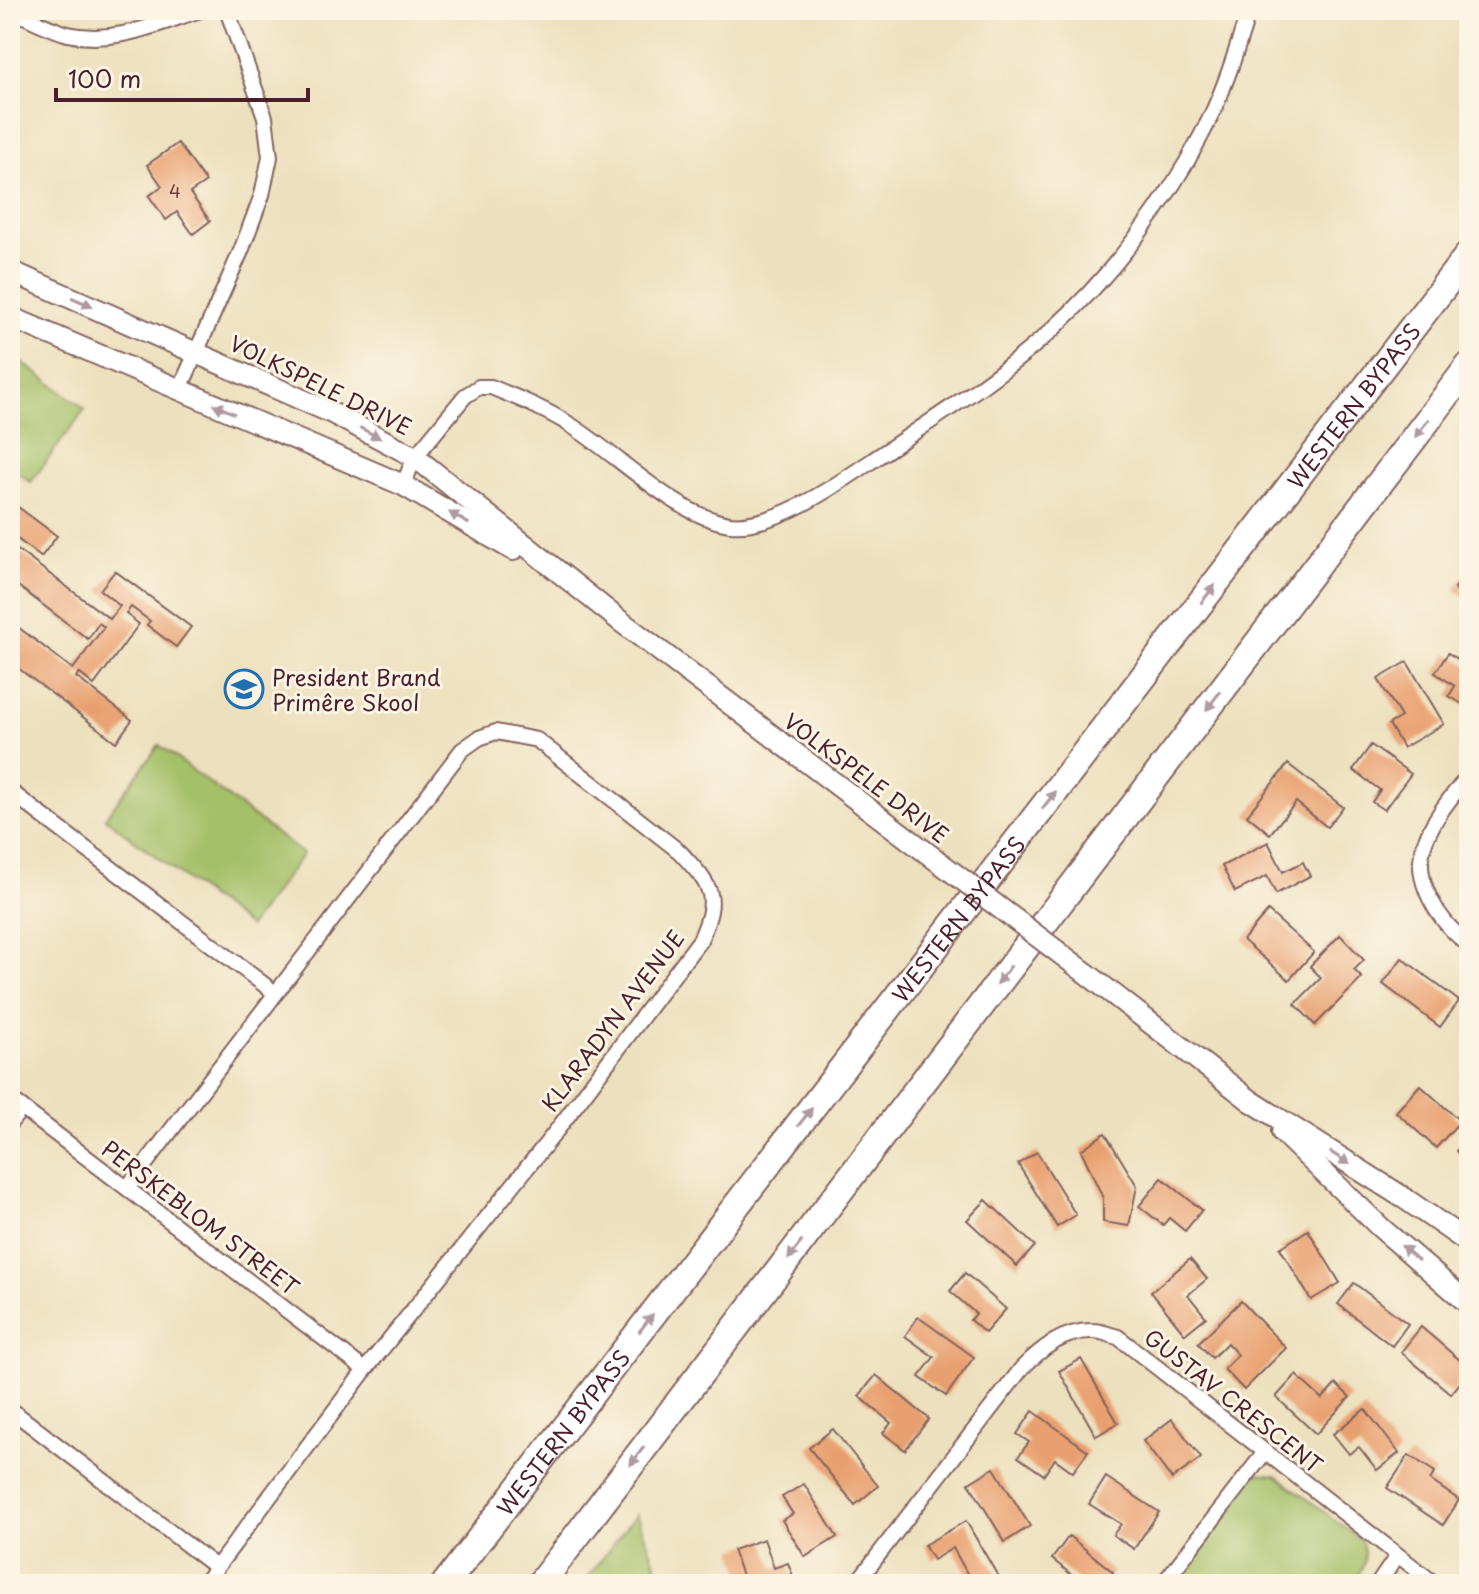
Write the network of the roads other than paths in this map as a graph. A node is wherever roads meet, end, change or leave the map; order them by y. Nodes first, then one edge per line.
1 (11, 10) edge
2 (201, 10) edge
3 (227, 10) edge
4 (1249, 10) edge
5 (1469, 254) edge
6 (10, 271) edge
7 (10, 317) edge
8 (198, 351) junction
9 (1469, 366) edge
10 (180, 389) junction
11 (415, 457) junction
12 (403, 485) junction
13 (619, 620) junction
14 (1469, 775) edge
15 (10, 791) edge
16 (1469, 945) edge
17 (275, 993) junction
18 (1251, 1101) junction
19 (16, 1104) edge
20 (10, 1123) edge
21 (127, 1188) junction
22 (1404, 1198) junction
23 (1381, 1228) junction
24 (1469, 1243) edge
25 (1469, 1304) edge
26 (365, 1370) junction
27 (10, 1409) edge
28 (1265, 1452) junction
29 (1397, 1556) junction
30 (216, 1567) junction
31 (204, 1584) edge
32 (445, 1584) edge
33 (540, 1584) edge
34 (856, 1584) edge
35 (1163, 1584) edge
36 (1378, 1584) edge
37 (1435, 1584) edge

1 - 2 street
3 - 8 street
4 - 11 street
32 -> 5 highway, WESTERN BYPASS
6 -> 8 street, VOLKSPELE DRIVE
7 - 10 street, VOLKSPELE DRIVE
8 - 10 street
8 -> 11 street, VOLKSPELE DRIVE
9 -> 33 highway
12 -> 10 street, VOLKSPELE DRIVE
11 - 12 street
11 - 13 street, VOLKSPELE DRIVE
13 -> 12 street, VOLKSPELE DRIVE
13 - 18 street, VOLKSPELE DRIVE, bridge
14 - 16 street
15 - 17 street
17 - 21 street, KLARADYN AVENUE
17 - 26 street, KLARADYN AVENUE
18 -> 22 street
18 - 23 street
19 - 20 street
19 - 21 street, PERSKEBLOM STREET
21 - 26 street, PERSKEBLOM STREET
22 - 23 street
22 - 24 street
25 -> 23 street
26 - 30 street, KLARADYN AVENUE
27 - 30 street
28 - 29 street, GUSTAV CRESCENT
28 - 34 street, GUSTAV CRESCENT
28 - 35 street
29 - 36 street
29 - 37 street, GUSTAV CRESCENT
30 - 31 street, KLARADYN AVENUE

